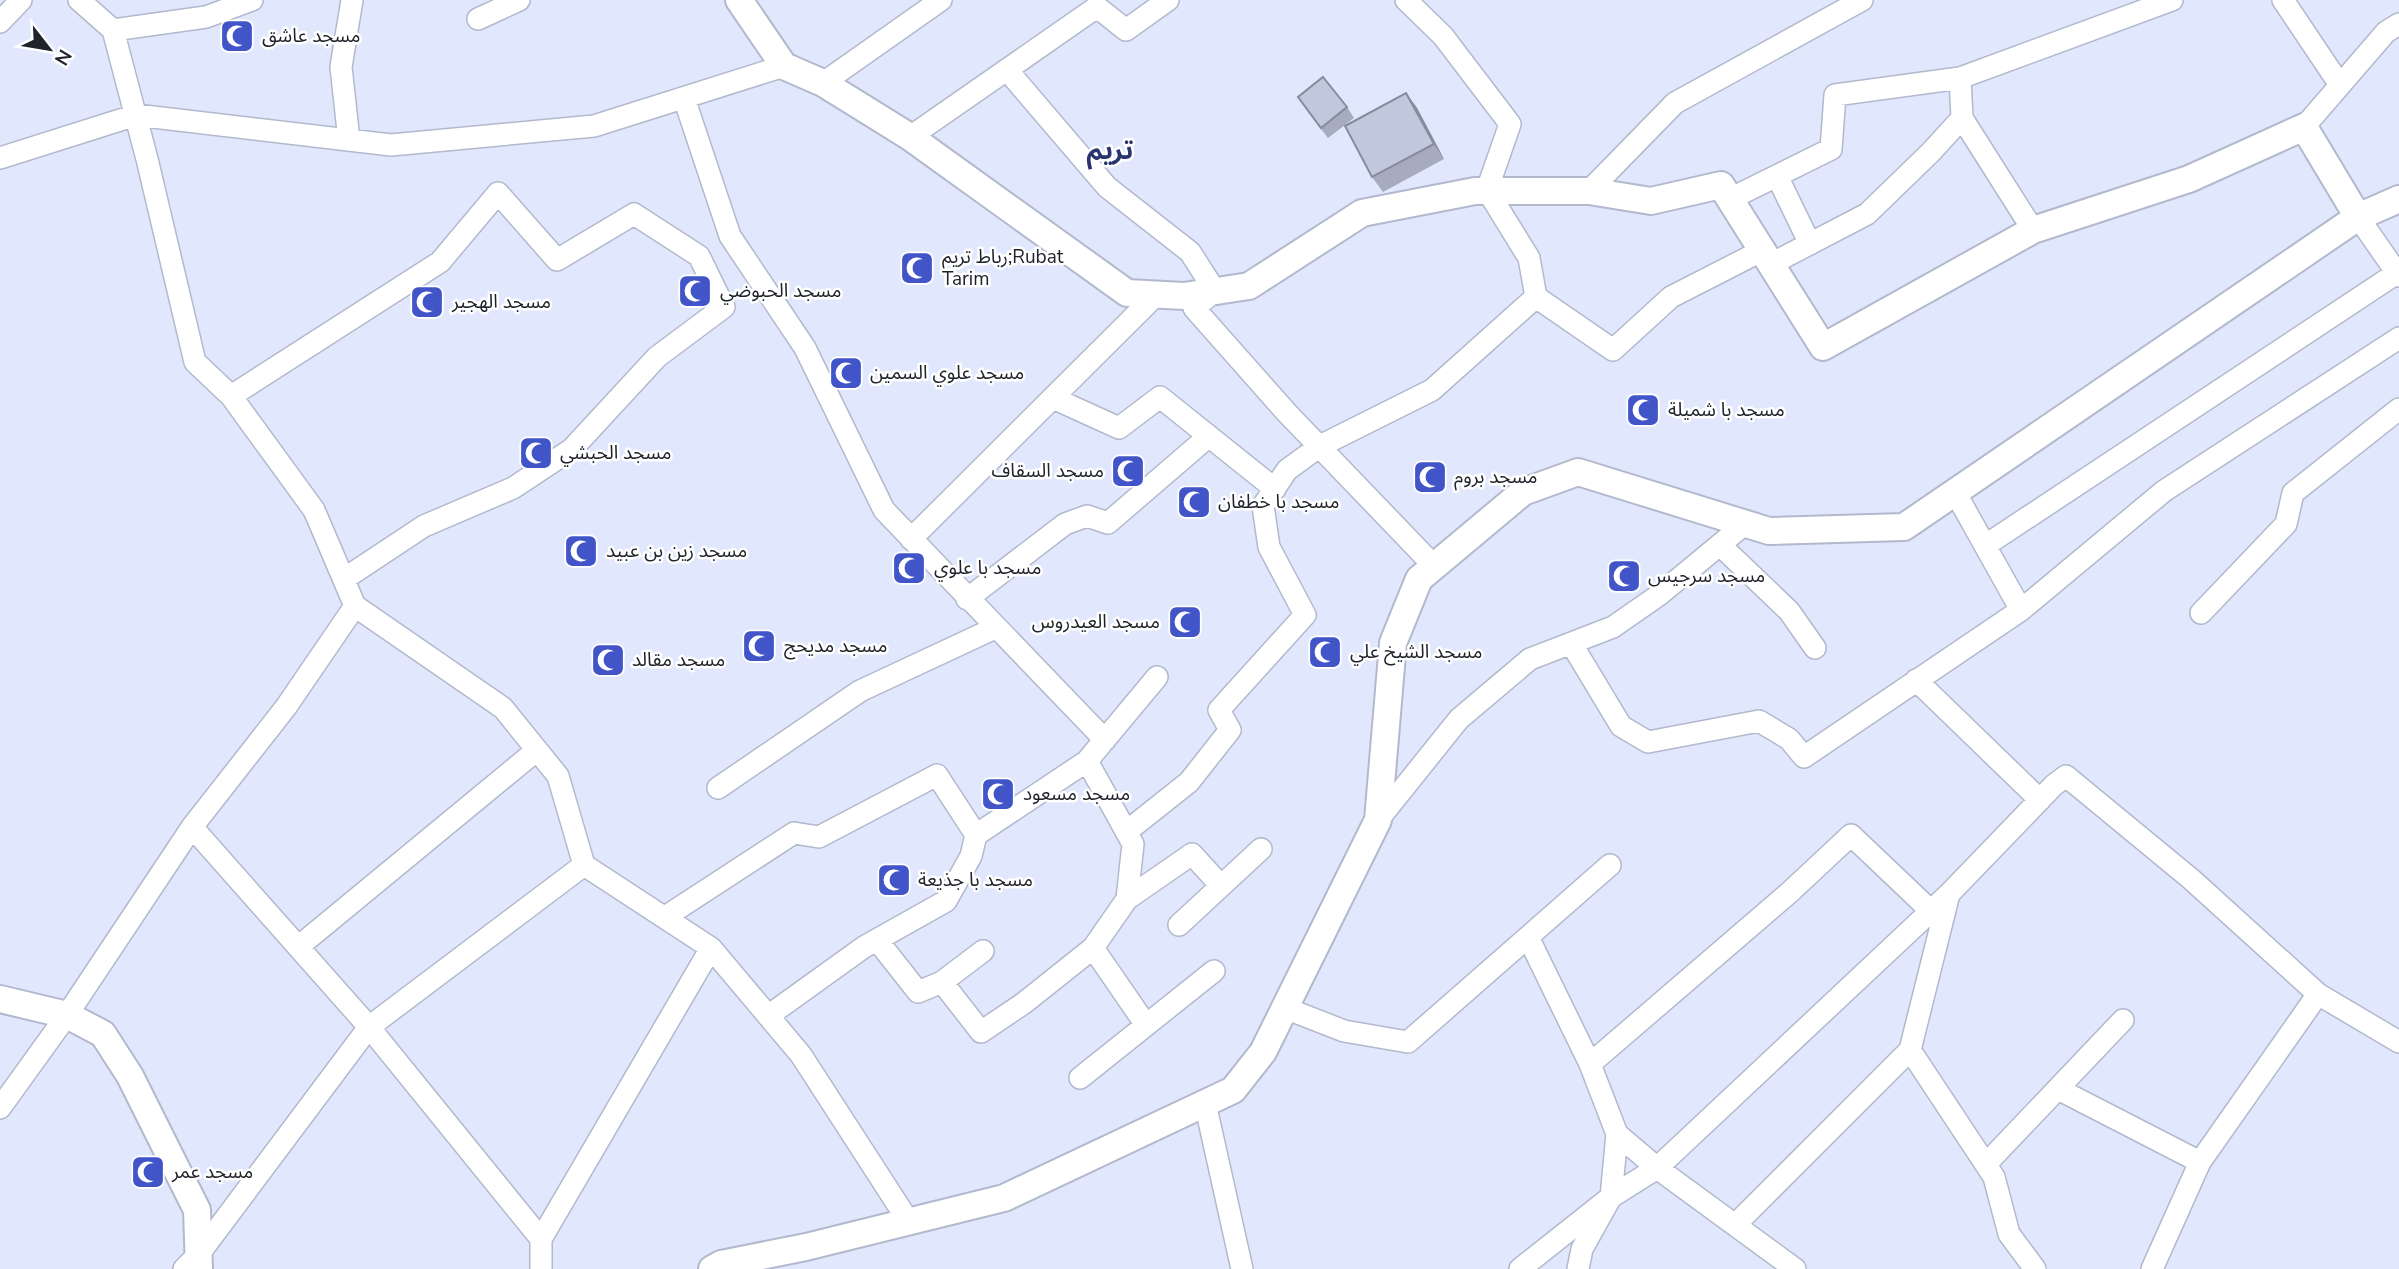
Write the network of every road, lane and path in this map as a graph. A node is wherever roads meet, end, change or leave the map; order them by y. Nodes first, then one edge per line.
1 (21, 0) edge
2 (79, 0) edge
3 (252, 0) edge
4 (352, 0) edge
5 (519, 0) edge
6 (739, 0) edge
7 (941, 0) edge
8 (1168, 0) edge
9 (1406, 0) edge
10 (1862, 0) edge
11 (2172, 0) edge
12 (2283, 0) edge
13 (478, 19) dead end
14 (0, 22) edge
15 (2399, 24) edge
16 (113, 30) junction
17 (783, 66) junction
18 (1007, 70) junction
19 (1960, 78) junction
20 (824, 83) junction
21 (2340, 85) junction
22 (684, 98) junction
23 (136, 115) junction
24 (1962, 118) junction
25 (2304, 127) junction
26 (910, 137) junction
27 (349, 140) junction
28 (0, 158) edge
29 (1777, 176) junction
30 (1487, 190) junction
31 (1589, 191) junction
32 (1730, 199) junction
33 (2399, 199) edge
34 (2358, 217) junction
35 (2033, 230) junction
36 (1810, 244) junction
37 (1767, 257) junction
38 (2398, 275) edge
39 (1215, 291) junction
40 (1157, 294) junction
41 (1536, 297) junction
42 (2399, 338) edge
43 (231, 396) junction
44 (1053, 398) junction
45 (2399, 409) edge
46 (1209, 436) junction
47 (1320, 446) junction
48 (1275, 489) junction
49 (1955, 492) junction
50 (1746, 523) junction
51 (911, 539) junction
52 (1720, 545) junction
53 (1986, 545) junction
54 (1434, 566) junction
55 (344, 579) junction
56 (967, 599) junction
57 (355, 606) junction
58 (2021, 610) junction
59 (2201, 613) dead end
60 (995, 628) junction
61 (1571, 643) junction
62 (1815, 648) dead end
63 (1157, 677) dead end
64 (1916, 680) junction
65 (1105, 740) junction
66 (537, 750) junction
67 (1087, 761) junction
68 (718, 788) dead end
69 (2040, 800) junction
70 (1378, 820) junction
71 (192, 827) junction
72 (1126, 832) junction
73 (975, 835) junction
74 (1261, 849) dead end
75 (584, 865) junction
76 (1610, 865) dead end
77 (1221, 886) junction
78 (1949, 894) junction
79 (1127, 899) junction
80 (1931, 911) junction
81 (664, 917) junction
82 (1179, 925) dead end
83 (1528, 937) junction
84 (877, 940) junction
85 (298, 947) junction
86 (711, 948) junction
87 (1093, 948) junction
88 (983, 951) dead end
89 (1214, 971) dead end
90 (942, 982) junction
91 (2318, 994) junction
92 (0, 999) edge
93 (1285, 1008) junction
94 (67, 1014) junction
95 (768, 1016) junction
96 (2123, 1020) dead end
97 (1146, 1024) junction
98 (369, 1027) junction
99 (2399, 1042) edge
100 (1910, 1049) junction
101 (1590, 1064) junction
102 (1080, 1079) dead end
103 (2058, 1089) junction
104 (1205, 1103) junction
105 (0, 1108) edge
106 (1617, 1134) junction
107 (2200, 1162) junction
108 (1986, 1164) junction
109 (1657, 1168) junction
110 (1611, 1197) junction
111 (909, 1222) junction
112 (1735, 1225) junction
113 (541, 1239) junction
114 (194, 1264) edge
115 (541, 1269) edge
116 (712, 1269) edge
117 (1242, 1269) edge
118 (1520, 1269) edge
119 (1578, 1269) edge
120 (1795, 1269) edge
121 (2035, 1269) edge
122 (2152, 1269) edge

1 - 14 street
2 - 16 street
3 - 16 street
4 - 27 street
5 - 13 street
6 - 17 main road
7 - 20 street
8 - 18 street
9 - 30 street
10 - 31 street
11 - 19 street
12 - 21 street
15 - 21 street
16 - 23 street
17 - 20 main road
17 - 22 street
18 - 26 street
18 - 39 street
19 - 24 street
19 - 29 street
20 - 26 main road
21 - 25 street
22 - 27 street
22 - 51 street
23 - 27 street
23 - 28 street
23 - 43 street
24 - 35 street
24 - 36 street
25 - 34 main road
25 - 35 main road
26 - 40 main road
29 - 32 street
29 - 36 street
30 - 31 main road
30 - 39 main road
30 - 41 street
31 - 32 main road
32 - 37 main road
33 - 34 main road
34 - 38 street
34 - 49 main road
35 - 37 main road
36 - 37 street
37 - 41 street
38 - 53 street
39 - 40 main road
39 - 47 street
40 - 44 street
41 - 47 street
42 - 58 street
43 - 55 street
43 - 55 street
44 - 46 street
44 - 51 street
45 - 59 street
46 - 48 street
46 - 56 street
47 - 48 street
47 - 54 street
48 - 72 street
49 - 50 main road
49 - 53 street
50 - 52 street
50 - 54 main road
51 - 56 street
52 - 61 street
52 - 62 street
53 - 58 street
54 - 70 main road
55 - 57 street
56 - 60 street
57 - 66 street
57 - 71 street
58 - 64 street
60 - 65 street
60 - 68 street
61 - 64 street
61 - 70 street
63 - 65 street
64 - 69 street
65 - 67 street
66 - 75 street
66 - 85 street
67 - 72 street
67 - 73 street
69 - 78 street
69 - 91 street
70 - 93 main road
71 - 85 street
71 - 94 street
72 - 79 street
73 - 81 street
73 - 84 street
74 - 77 street
75 - 81 street
75 - 98 street
76 - 83 street
77 - 79 street
77 - 82 street
78 - 80 street
78 - 100 street
79 - 87 street
80 - 101 street
80 - 109 street
81 - 86 street
83 - 93 street
83 - 101 street
84 - 90 street
84 - 95 street
85 - 98 street
86 - 95 street
86 - 113 street
87 - 90 street
87 - 97 street
88 - 90 street
89 - 97 street
91 - 99 street
91 - 107 street
92 - 94 main road
93 - 104 main road
94 - 105 street
94 - 114 main road
95 - 111 street
96 - 103 street
97 - 102 street
98 - 113 street
98 - 114 street
100 - 108 street
100 - 112 street
101 - 106 street
103 - 107 street
103 - 108 street
104 - 111 main road
104 - 117 street
106 - 109 street
106 - 110 street
107 - 122 street
108 - 121 street
109 - 110 street
109 - 112 street
110 - 118 street
110 - 119 street
111 - 116 main road
112 - 120 street
113 - 115 street

